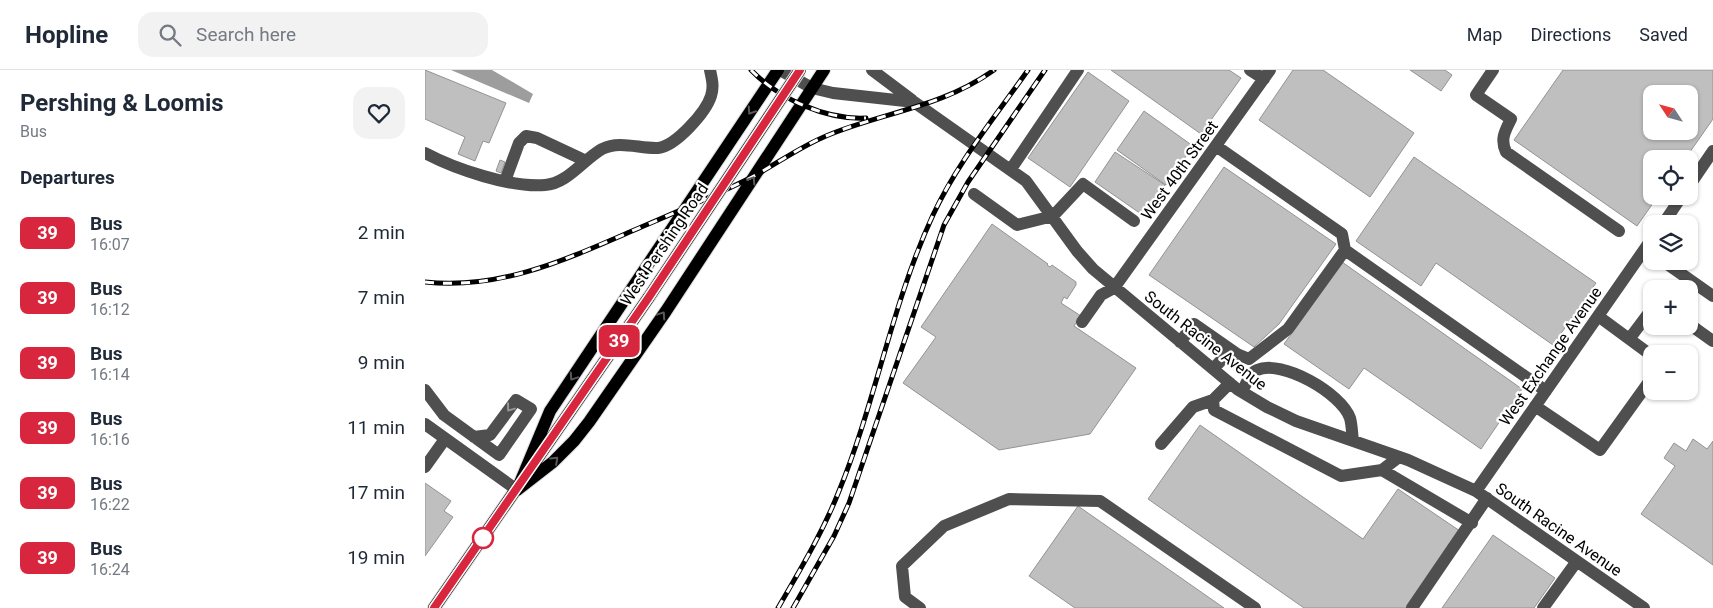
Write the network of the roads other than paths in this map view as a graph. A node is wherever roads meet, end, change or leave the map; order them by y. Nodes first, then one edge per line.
1 (710, 70) edge
2 (779, 70) edge
3 (800, 70) edge
4 (824, 70) edge
5 (873, 70) edge
6 (1078, 70) edge
7 (1251, 70) edge
8 (1493, 70) edge
9 (1267, 74) edge
10 (812, 88) junction
11 (914, 102) junction
12 (1217, 146) junction
13 (1713, 151) edge
14 (425, 153) edge
15 (584, 160) junction
16 (1011, 169) junction
17 (1698, 173) edge
18 (505, 181) junction
19 (975, 194) dead end
20 (1053, 216) junction
21 (1134, 221) dead end
22 (1619, 231) dead end
23 (1345, 250) junction
24 (1643, 251) edge
25 (1676, 270) edge
26 (1114, 288) junction
27 (1713, 296) edge
28 (1598, 316) junction
29 (1643, 321) edge
30 (1082, 322) dead end
31 (1698, 330) edge
32 (1630, 338) junction
33 (1713, 341) edge
34 (1180, 342) junction
35 (1643, 349) edge
36 (1231, 350) junction
37 (1213, 369) junction
38 (1230, 383) junction
39 (425, 390) edge
40 (1643, 390) edge
41 (1546, 391) junction
42 (1242, 392) junction
43 (1213, 400) junction
44 (1535, 406) junction
45 (425, 424) edge
46 (474, 437) junction
47 (445, 439) junction
48 (1353, 441) junction
49 (1161, 444) dead end
50 (1399, 457) junction
51 (425, 467) edge
52 (1382, 470) junction
53 (517, 490) junction
54 (1482, 495) junction
55 (1472, 523) junction
56 (1577, 561) junction
57 (434, 608) edge
58 (920, 608) edge
59 (1255, 608) edge
60 (1412, 608) edge
61 (1543, 608) edge
62 (1644, 608) edge

1 - 15 street
2 - 10 street, South Racine Avenue
2 -> 53 main road
3 - 53 main road, West Pershing Road, bridge
4 - 10 main road
5 - 11 street
6 - 16 street
7 - 9 street
8 - 22 street
9 - 12 street, West 40th Street
10 - 11 street, South Racine Avenue
53 -> 10 main road
11 - 16 street, South Racine Avenue
12 - 23 street
12 - 26 street, West 40th Street
13 - 17 street
14 - 18 street
15 - 18 street
15 - 18 street
16 - 20 street, South Racine Avenue
19 - 20 street
20 - 21 street
20 - 26 street, South Racine Avenue
23 - 36 street
23 - 41 street
24 - 28 street, West Exchange Avenue
25 - 27 street
26 - 30 street, West 40th Street
26 - 34 street, South Racine Avenue
28 - 32 street
28 - 41 street, West Exchange Avenue
29 - 32 street
31 - 33 street
32 - 35 street
34 - 36 street
34 - 37 street, South Racine Avenue
36 - 37 street
37 - 38 street, South Racine Avenue
38 - 42 street, South Racine Avenue
38 - 43 street
39 - 46 street
40 - 44 street
41 - 44 street, West Exchange Avenue
42 - 48 street, South Racine Avenue
42 - 48 street
43 - 49 street
43 - 52 street
44 - 54 street, West Exchange Avenue
45 - 47 street
46 -> 46 street
47 - 51 street
47 - 53 street
48 - 50 street, South Racine Avenue
50 - 52 street
50 - 54 street, South Racine Avenue
52 - 55 street
53 - 57 main road, West Pershing Road
54 - 55 street, West Exchange Avenue
54 - 56 street, South Racine Avenue
55 - 60 street, West Exchange Avenue
56 - 61 street
56 - 62 street, South Racine Avenue
58 - 59 street

